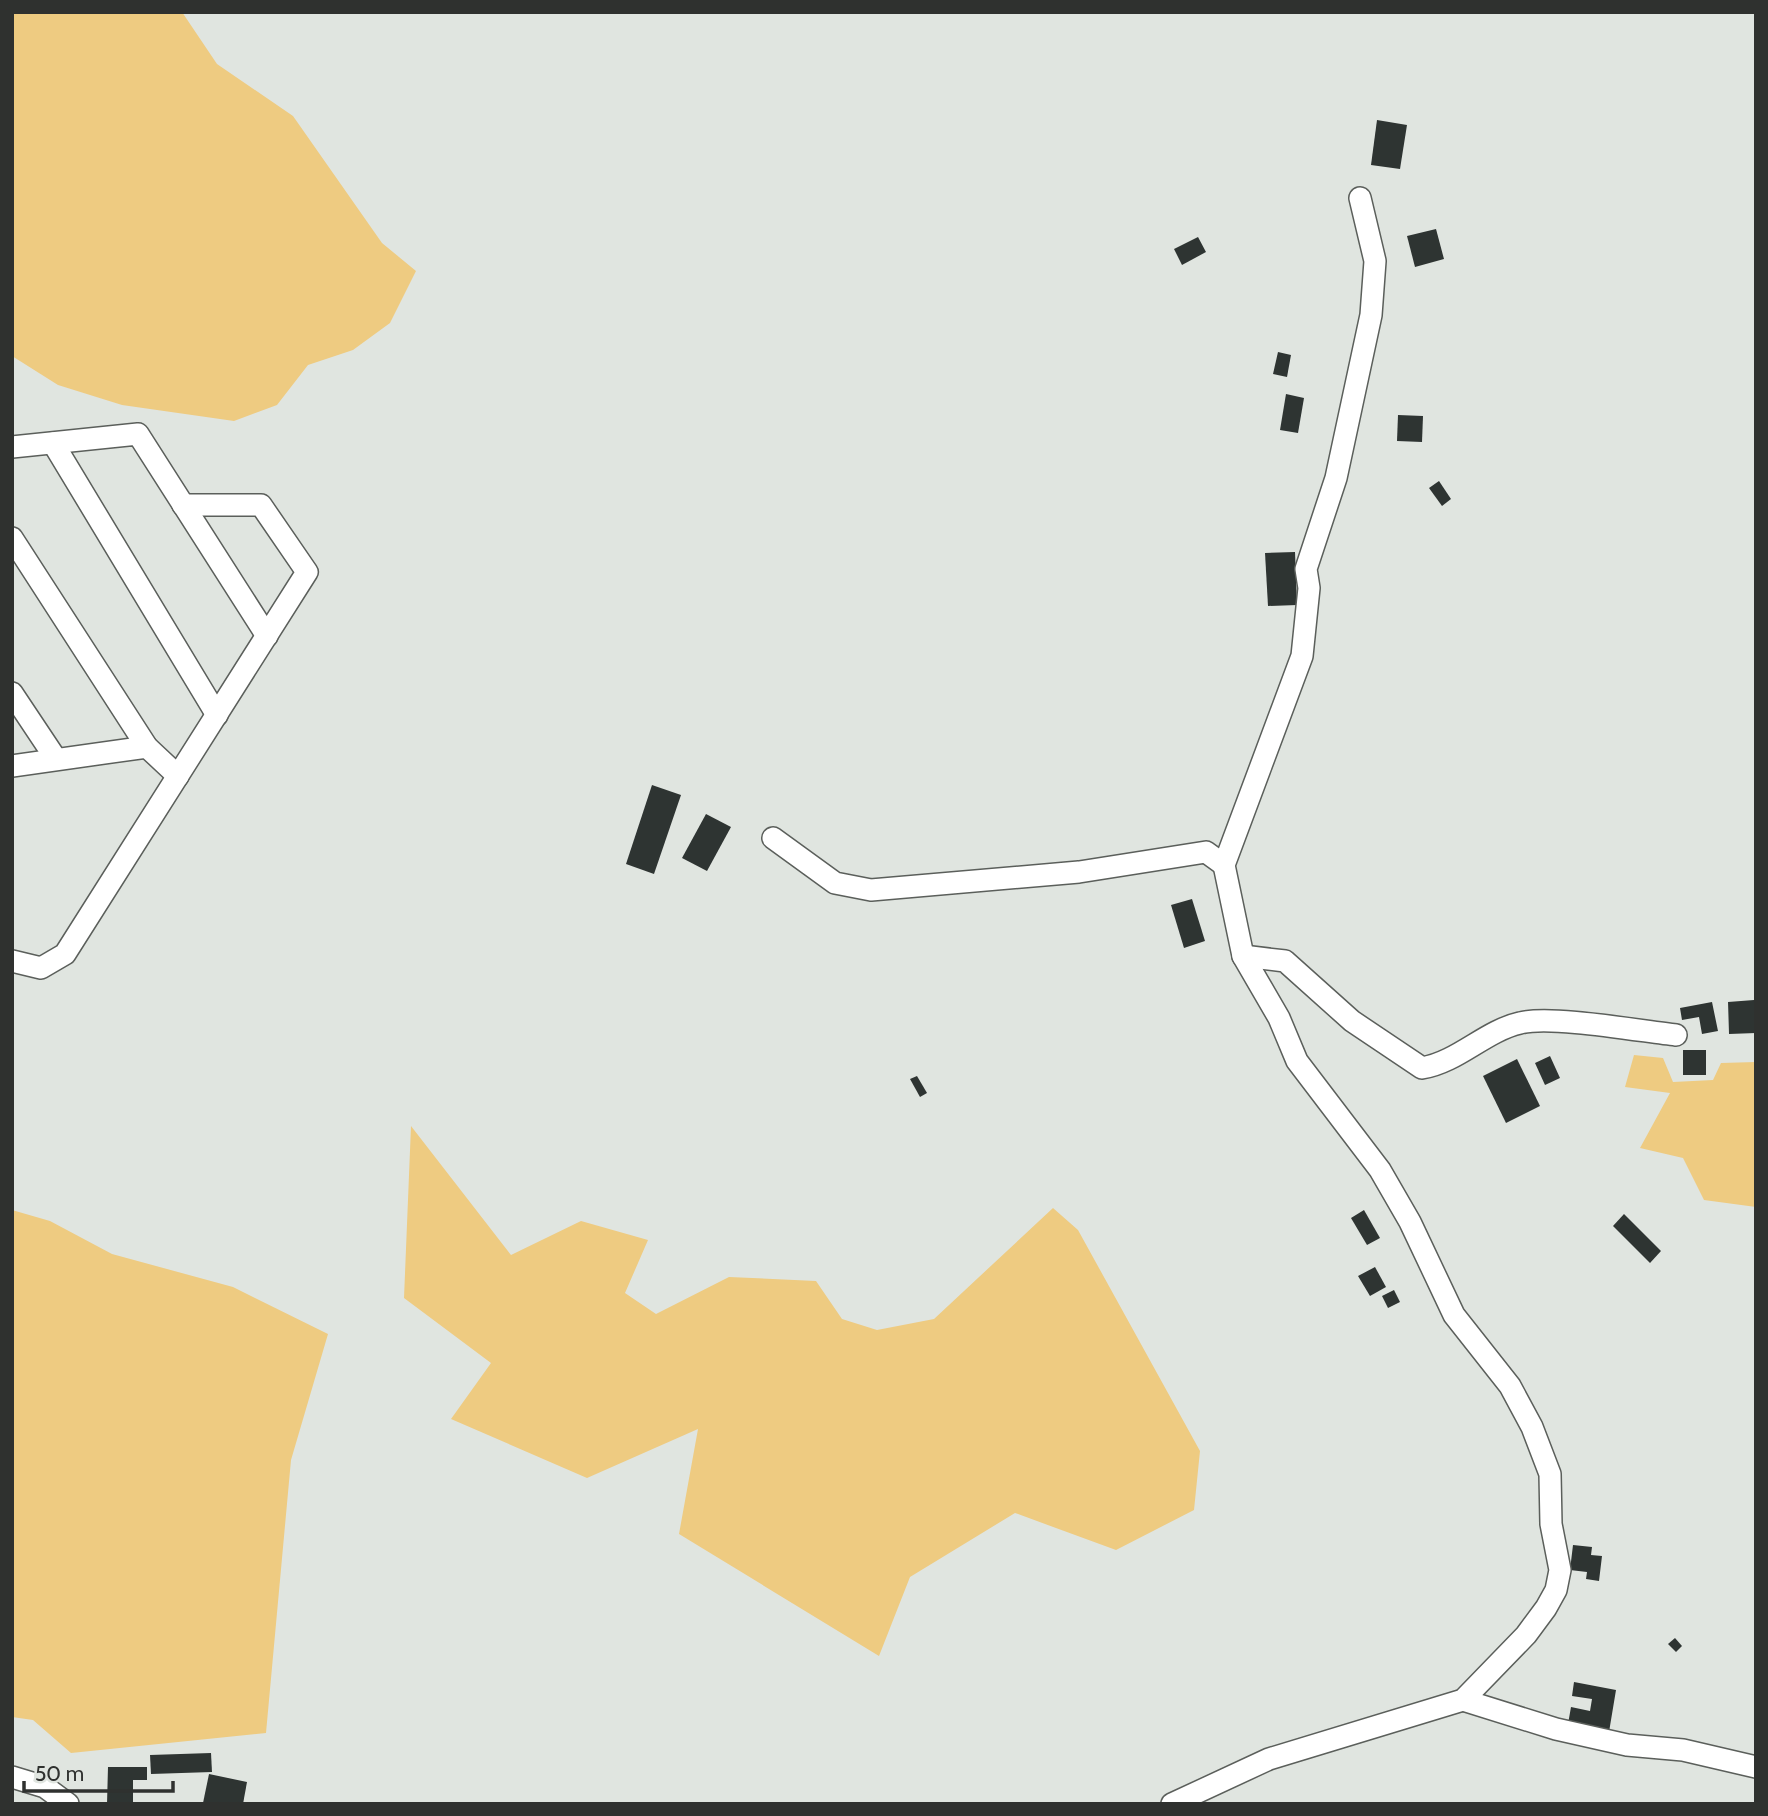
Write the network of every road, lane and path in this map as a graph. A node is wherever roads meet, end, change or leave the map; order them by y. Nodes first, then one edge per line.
1 (1360, 198) dead end
2 (53, 443) junction
3 (12, 447) edge
4 (183, 505) junction
5 (12, 538) edge
6 (267, 636) junction
7 (12, 693) edge
8 (217, 715) junction
9 (147, 747) junction
10 (56, 760) junction
11 (12, 766) edge
12 (178, 776) junction
13 (773, 838) dead end
14 (1224, 865) junction
15 (1243, 956) junction
16 (12, 961) edge
17 (1676, 1035) dead end
18 (1463, 1699) junction
19 (1756, 1767) edge
20 (12, 1777) edge
21 (68, 1804) edge
22 (1172, 1804) edge

1 - 14 street
2 - 3 street
2 - 4 street
2 - 8 street
4 - 6 street
4 - 6 street
5 - 9 street
6 - 8 street
7 - 10 street
8 - 12 street
9 - 10 street
9 - 12 street
10 - 11 street
12 - 16 street
13 - 14 street
14 - 15 street
15 - 17 street
15 - 18 street
18 - 19 street
18 - 22 street
20 - 21 street

